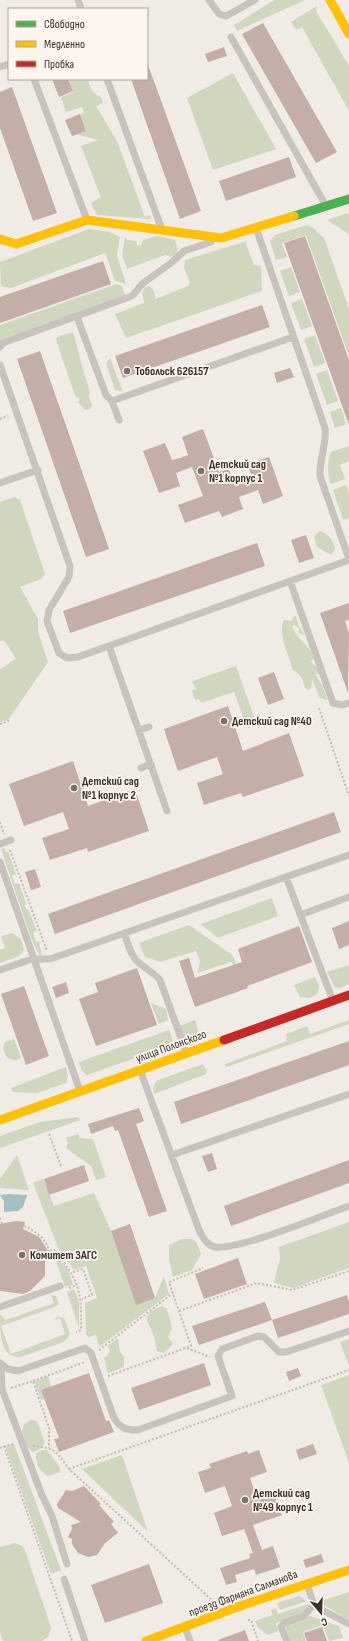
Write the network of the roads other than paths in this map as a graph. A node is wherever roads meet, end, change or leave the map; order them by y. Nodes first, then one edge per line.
1 (209, 0) edge
2 (255, 0) edge
3 (330, 0) edge
4 (349, 34) edge
5 (231, 37) dead end
6 (34, 80) edge
7 (107, 80) edge
8 (349, 199) edge
9 (326, 206) junction
10 (87, 220) junction
11 (256, 228) junction
12 (161, 229) junction
13 (221, 238) junction
14 (0, 239) edge
15 (182, 241) junction
16 (77, 317) junction
17 (293, 338) junction
18 (0, 347) edge
19 (0, 366) edge
20 (112, 401) junction
21 (118, 420) dead end
22 (38, 470) junction
23 (0, 483) edge
24 (349, 560) edge
25 (290, 581) junction
26 (109, 646) junction
27 (349, 703) edge
28 (149, 727) dead end
29 (139, 730) junction
30 (151, 764) junction
31 (141, 768) dead end
32 (167, 811) dead end
33 (349, 855) edge
34 (0, 862) edge
35 (286, 877) junction
36 (349, 897) edge
37 (300, 915) junction
38 (124, 933) junction
39 (32, 959) junction
40 (0, 970) edge
41 (349, 995) edge
42 (333, 1001) junction
43 (186, 1053) junction
44 (140, 1070) junction
45 (80, 1092) junction
46 (349, 1094) edge
47 (0, 1120) edge
48 (172, 1155) junction
49 (349, 1206) edge
50 (60, 1286) dead end
51 (0, 1306) edge
52 (349, 1330) edge
53 (1, 1363) edge
54 (67, 1564) dead end
55 (349, 1570) edge
56 (64, 1579) dead end
57 (306, 1584) junction
58 (314, 1604) junction
59 (349, 1624) edge
60 (185, 1627) junction
61 (85, 1641) edge
62 (146, 1641) edge
63 (190, 1641) edge
64 (286, 1641) edge

1 - 2 lane
3 - 4 street
5 - 9 lane
6 - 10 lane
7 - 12 lane
8 - 9 street
9 - 11 street
10 - 12 street
10 - 14 street
11 - 13 street
11 - 17 lane
12 - 15 street
13 - 15 street
13 - 15 lane
15 - 16 lane
16 - 18 lane
16 - 20 lane
17 - 20 lane
17 - 24 lane
19 - 22 lane
20 - 21 lane
22 - 23 lane
22 - 26 lane
24 - 25 lane
25 - 26 lane
25 - 27 lane
26 - 29 lane
28 - 29 lane
29 - 30 lane
30 - 31 lane
30 - 32 lane
33 - 35 lane
34 - 39 lane
35 - 37 lane
35 - 38 lane
36 - 37 lane
37 - 42 lane
38 - 39 lane
38 - 43 lane
39 - 40 lane
39 - 45 lane
41 - 42 street, улица Полонского
42 - 43 street, улица Полонского
43 - 44 street, улица Полонского
44 - 45 street, улица Полонского
44 - 48 lane
45 - 47 street, улица Полонского
46 - 48 lane
48 - 49 lane
50 - 51 lane
52 - 53 lane
53 - 54 lane
55 - 57 street, проезд Фармана Салманова
56 - 61 lane
57 - 58 lane
57 - 60 street, проезд Фармана Салманова
58 - 59 lane
58 - 64 lane
60 - 62 street, проезд Фармана Салманова
60 - 63 lane

